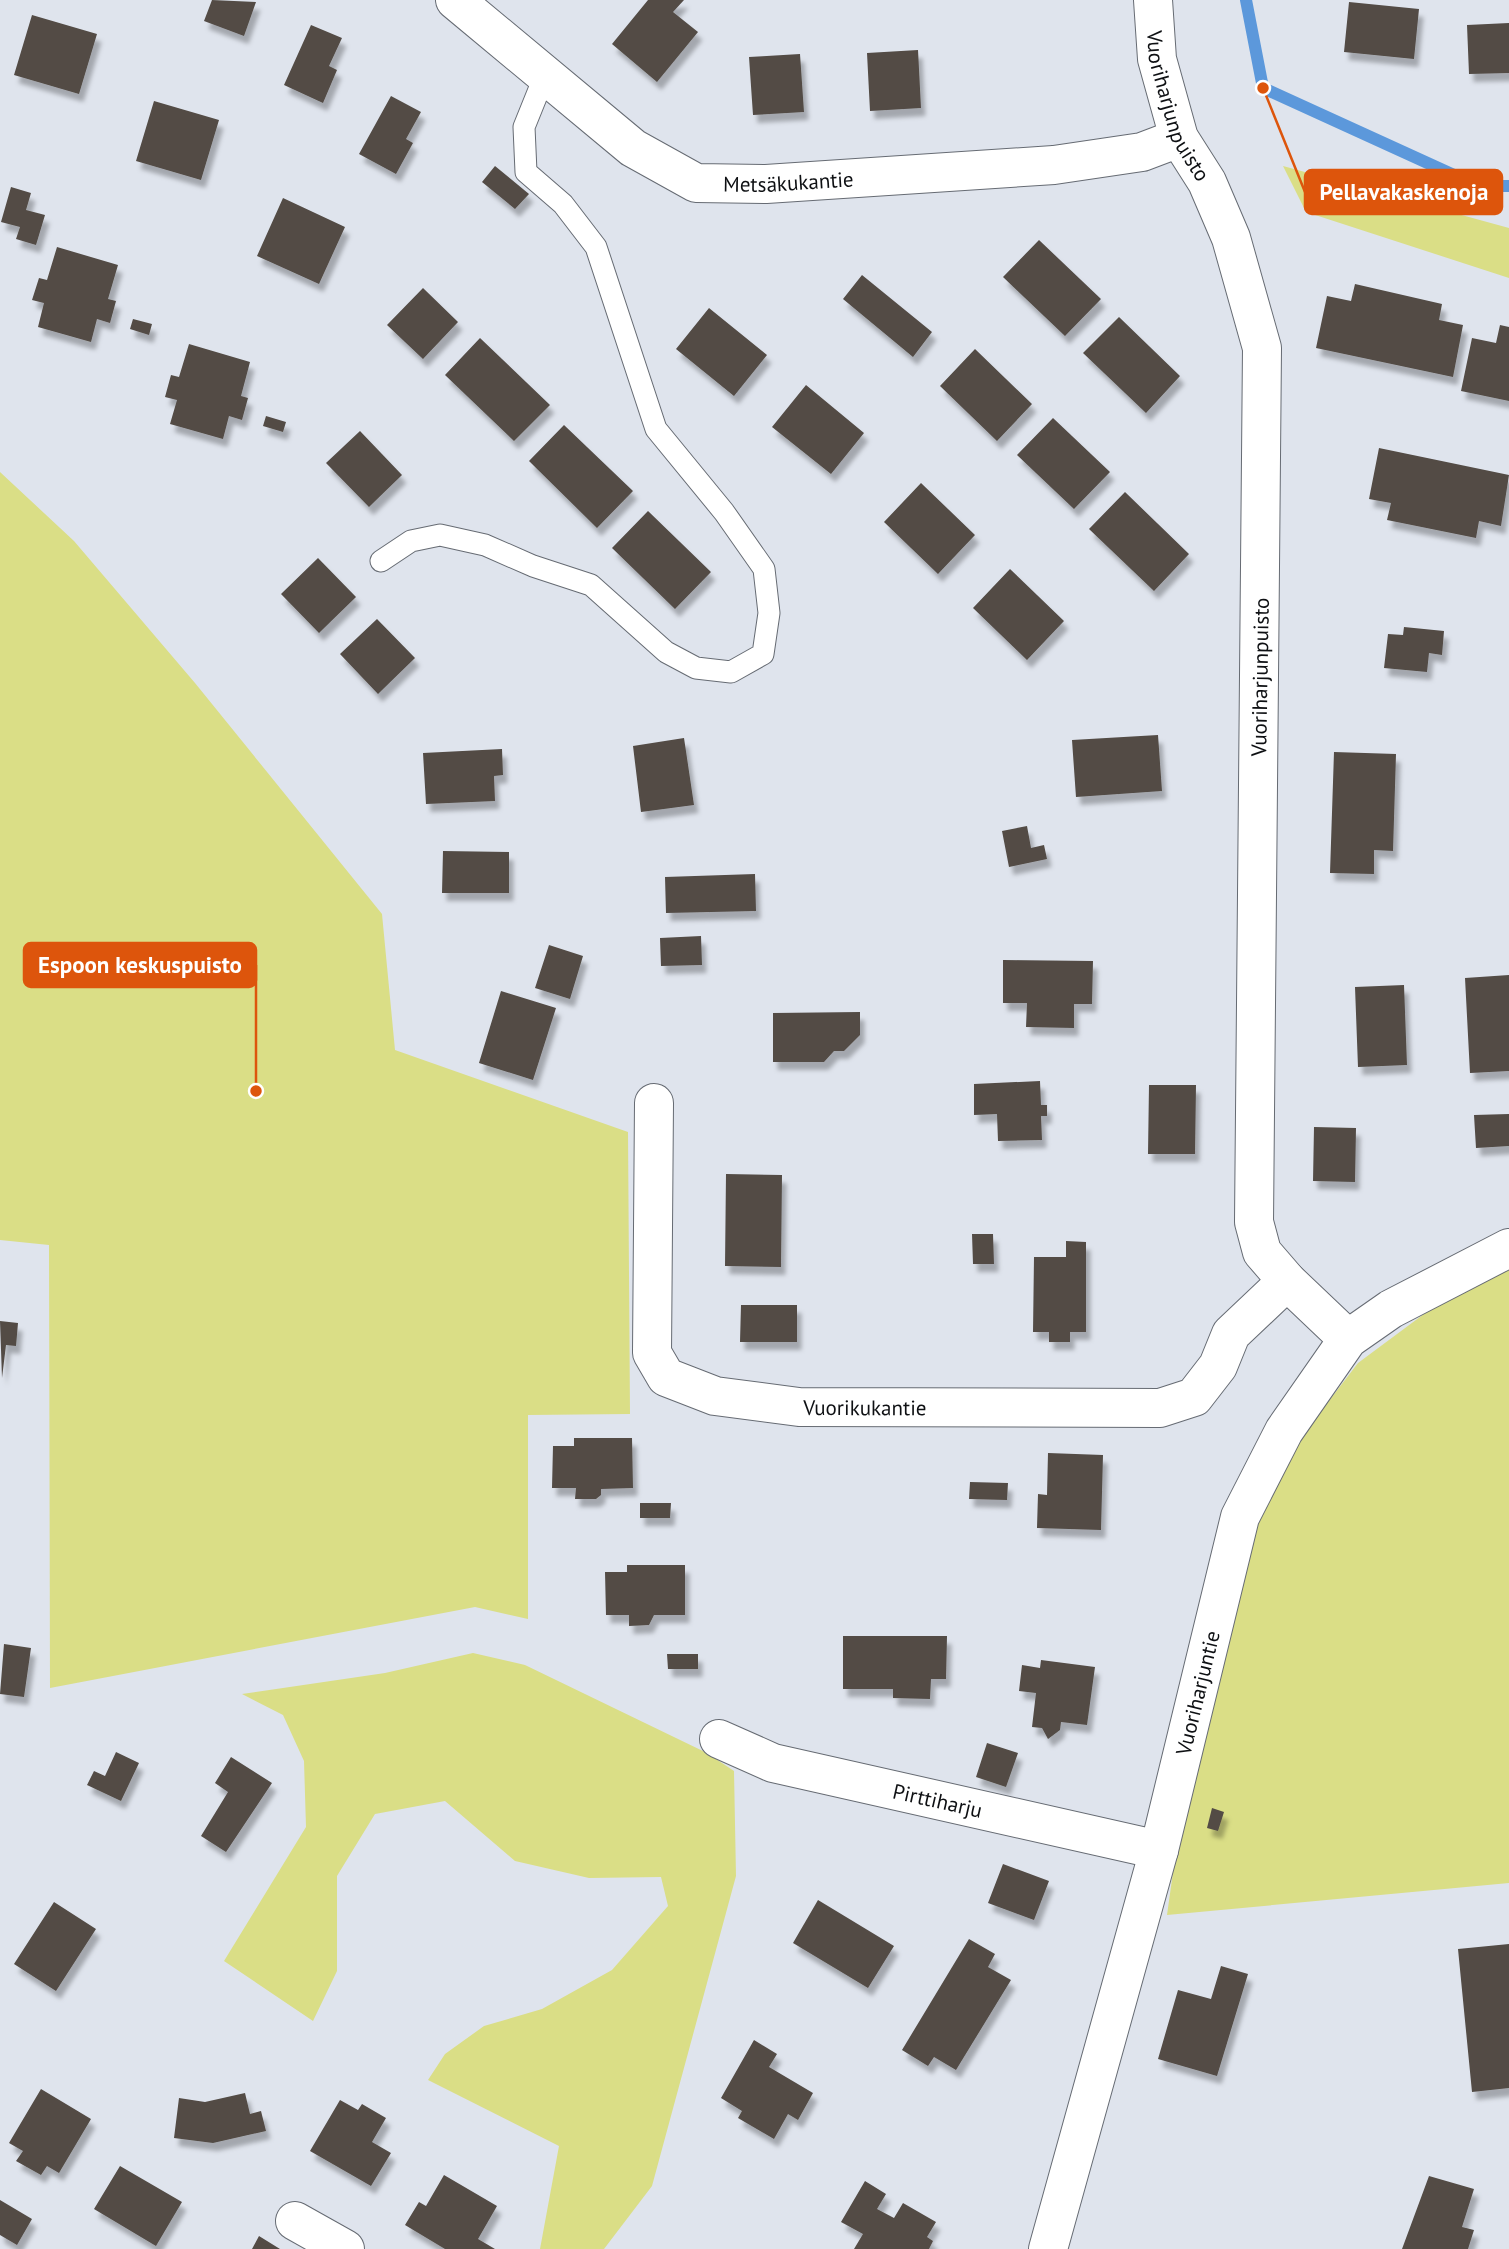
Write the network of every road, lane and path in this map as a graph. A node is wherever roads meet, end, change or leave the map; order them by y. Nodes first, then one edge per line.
1 (455, 0) edge
2 (1153, 0) edge
3 (545, 75) junction
4 (1180, 138) junction
5 (381, 561) dead end
6 (654, 1103) dead end
7 (1509, 1248) edge
8 (1287, 1281) junction
9 (1348, 1339) junction
10 (719, 1740) dead end
11 (1159, 1850) junction
12 (295, 2221) dead end
13 (345, 2249) edge
14 (1048, 2249) edge

1 - 3 street, Metsäkukantie
2 - 4 street, Vuoriharjunpuisto
3 - 4 street, Metsäkukantie
3 - 5 lane
4 - 8 street, Vuoriharjunpuisto
6 - 8 street, Vuorikukantie
7 - 9 street, Vuoriharjuntie
8 - 9 street, Vuoriharjunpuisto
9 - 11 street, Vuoriharjuntie
10 - 11 street, Pirttiharju
11 - 14 street, Vuoriharjuntie
12 - 13 street

